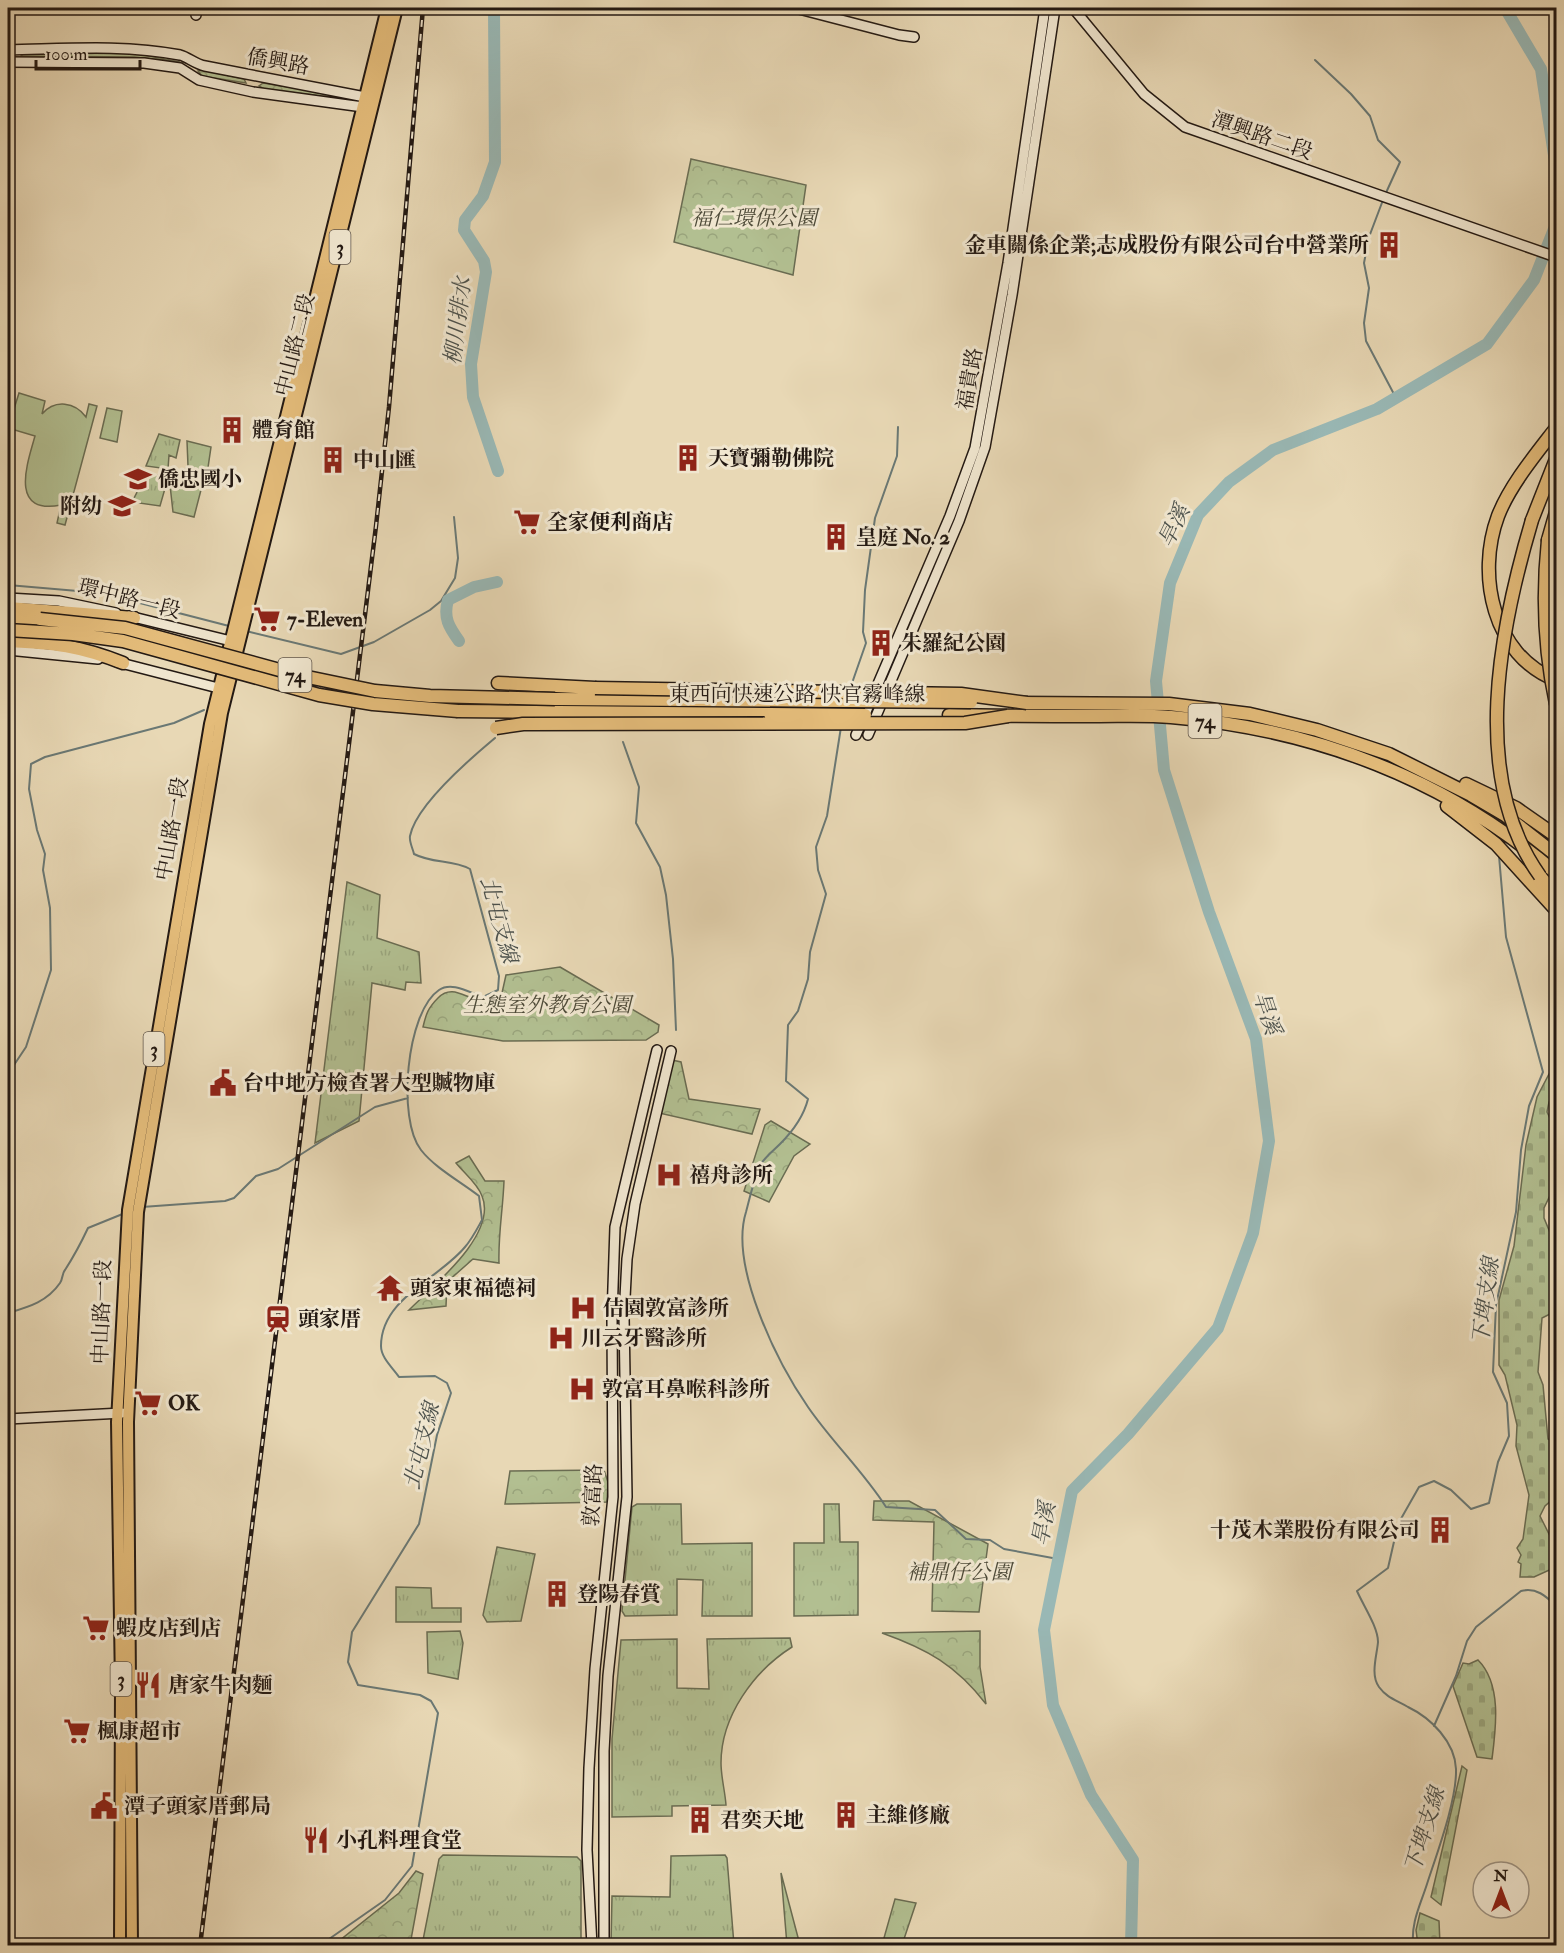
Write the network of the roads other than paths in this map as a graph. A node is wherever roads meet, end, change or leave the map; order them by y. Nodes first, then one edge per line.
1 (387, 8) edge
2 (397, 8) edge
3 (795, 8) edge
4 (1046, 8) edge
5 (1055, 8) edge
6 (1073, 8) edge
7 (914, 37) dead end
8 (8, 50) edge
9 (8, 62) edge
10 (364, 102) junction
11 (1557, 257) edge
12 (1557, 428) edge
13 (1557, 459) edge
14 (1557, 512) edge
15 (8, 598) edge
16 (8, 608) edge
17 (8, 618) edge
18 (134, 618) junction
19 (8, 630) edge
20 (1505, 639) junction
21 (8, 641) edge
22 (235, 642) junction
23 (8, 650) edge
24 (123, 663) junction
25 (1557, 681) edge
26 (498, 683) dead end
27 (223, 689) junction
28 (1027, 703) junction
29 (1557, 704) edge
30 (1008, 716) junction
31 (496, 729) dead end
32 (856, 735) dead end
33 (868, 735) dead end
34 (1389, 754) junction
35 (1388, 768) junction
36 (1557, 836) edge
37 (1557, 855) edge
38 (1557, 873) edge
39 (1557, 897) edge
40 (1557, 910) edge
41 (657, 1050) dead end
42 (671, 1051) dead end
43 (123, 1413) junction
44 (8, 1419) edge
45 (120, 1946) edge
46 (132, 1946) edge
47 (592, 1946) edge
48 (604, 1946) edge

1 - 10 main road, 中山路二段 / 3
2 - 22 main road, 中山路二段 / 3
3 - 7 street
4 - 32 street, 福貴路
5 - 33 street, 福貴路
6 - 11 street, 潭興路二段
8 - 10 street, 僑興路
9 - 10 street, 僑興路
10 - 22 main road, 中山路二段 / 3
12 - 20 highway
13 - 20 highway, bridge
14 - 29 highway, bridge
15 - 18 street, 環中路一段
16 - 18 highway
17 - 28 highway, 東西向快速公路 快官霧峰線 / 74, bridge
18 - 22 street, 環中路一段
19 - 30 highway, 東西向快速公路 快官霧峰線 / 74, bridge
20 - 25 highway, bridge
20 - 39 highway, bridge
21 - 24 highway
22 - 27 main road, 中山路二段 / 3
23 - 24 street
24 - 27 street
26 - 28 highway, bridge
27 - 43 main road, 中山路一段 / 3
28 - 34 highway, 東西向快速公路 快官霧峰線 / 74
30 - 31 highway, 74, bridge
30 - 35 highway, 東西向快速公路 快官霧峰線 / 74
34 - 36 highway
34 - 37 highway, 東西向快速公路 快官霧峰線 / 74, bridge
35 - 38 highway, 東西向快速公路 快官霧峰線 / 74, bridge
35 - 40 highway
41 - 47 street, 敦富路
42 - 48 street, 敦富路
43 - 44 street
43 - 45 main road, 中山路一段 / 3
43 - 46 main road, 中山路一段 / 3

